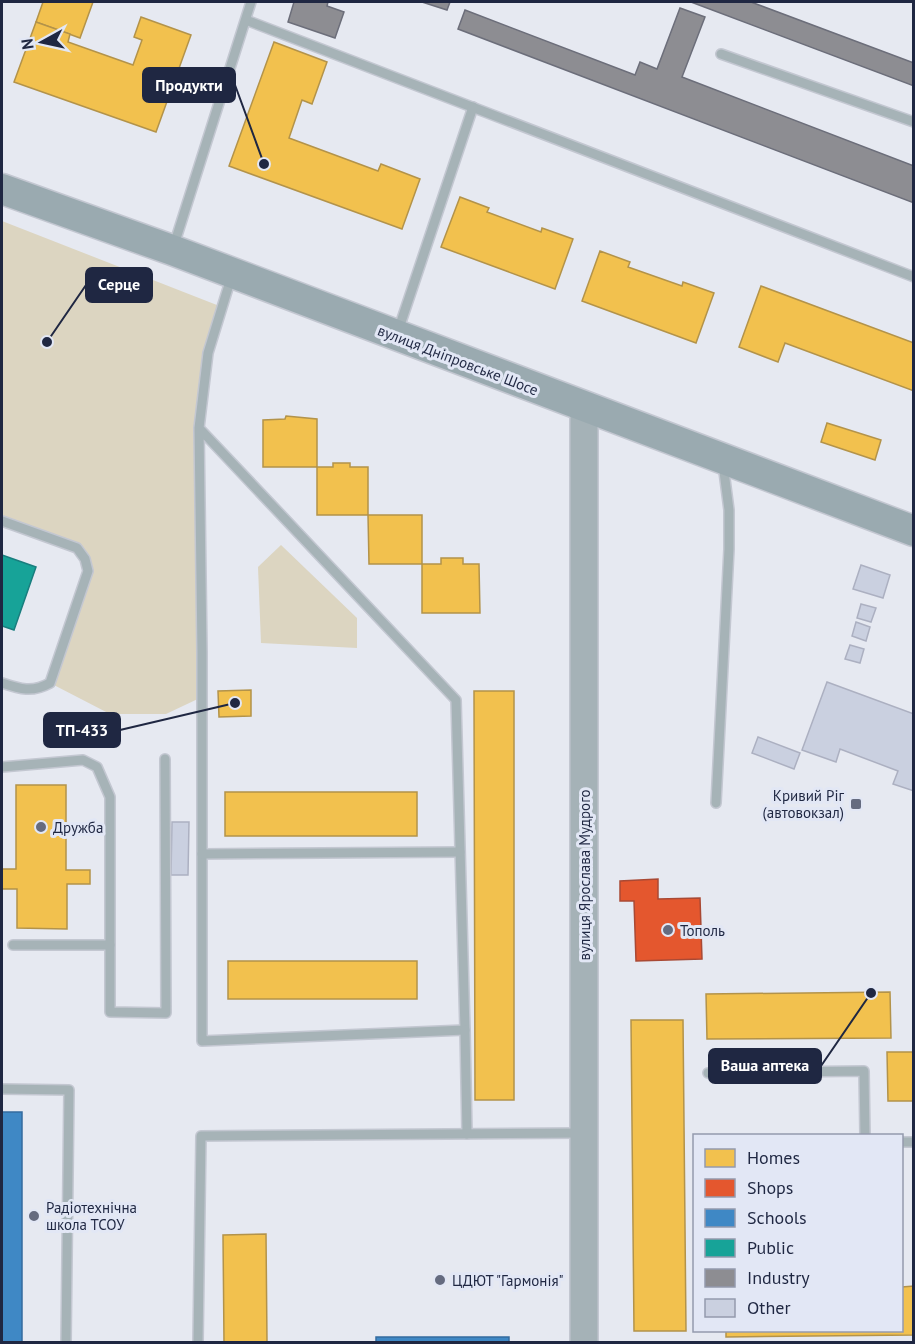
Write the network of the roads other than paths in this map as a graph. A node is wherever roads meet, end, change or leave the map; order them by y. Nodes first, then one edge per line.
1 (251, 2) edge
2 (246, 20) junction
3 (721, 54) dead end
4 (473, 107) junction
5 (914, 122) edge
6 (2, 189) edge
7 (172, 250) junction
8 (232, 273) junction
9 (914, 277) edge
10 (396, 336) junction
11 (584, 408) junction
12 (199, 428) junction
13 (723, 459) junction
14 (2, 521) edge
15 (914, 531) edge
16 (2, 683) edge
17 (165, 759) dead end
18 (2, 767) edge
19 (716, 802) dead end
20 (460, 852) junction
21 (202, 854) junction
22 (13, 945) dead end
23 (110, 945) junction
24 (465, 1030) junction
25 (708, 1073) dead end
26 (2, 1089) edge
27 (584, 1133) junction
28 (467, 1134) junction
29 (865, 1134) edge
30 (66, 1342) edge
31 (198, 1342) edge
32 (584, 1342) edge

1 - 2 lane
2 - 4 lane
2 - 7 lane
3 - 5 lane
4 - 9 lane
4 - 10 lane
6 - 7 main road, вулиця Дніпровське Шосе
7 - 8 main road, вулиця Дніпровське Шосе
8 - 10 main road, вулиця Дніпровське Шосе
8 - 12 lane
10 - 11 main road, вулиця Дніпровське Шосе
11 - 13 main road, вулиця Дніпровське Шосе
11 - 27 street, вулиця Ярослава Мудрого
12 - 20 lane
12 - 21 lane
13 - 15 main road, вулиця Дніпровське Шосе
13 - 19 lane
14 - 16 lane
17 - 23 lane
18 - 23 lane
20 - 21 lane
20 - 24 lane
21 - 24 lane
22 - 23 lane
24 - 28 lane
25 - 29 lane
26 - 30 lane
27 - 28 lane
27 - 32 street, вулиця Ярослава Мудрого
28 - 31 lane

